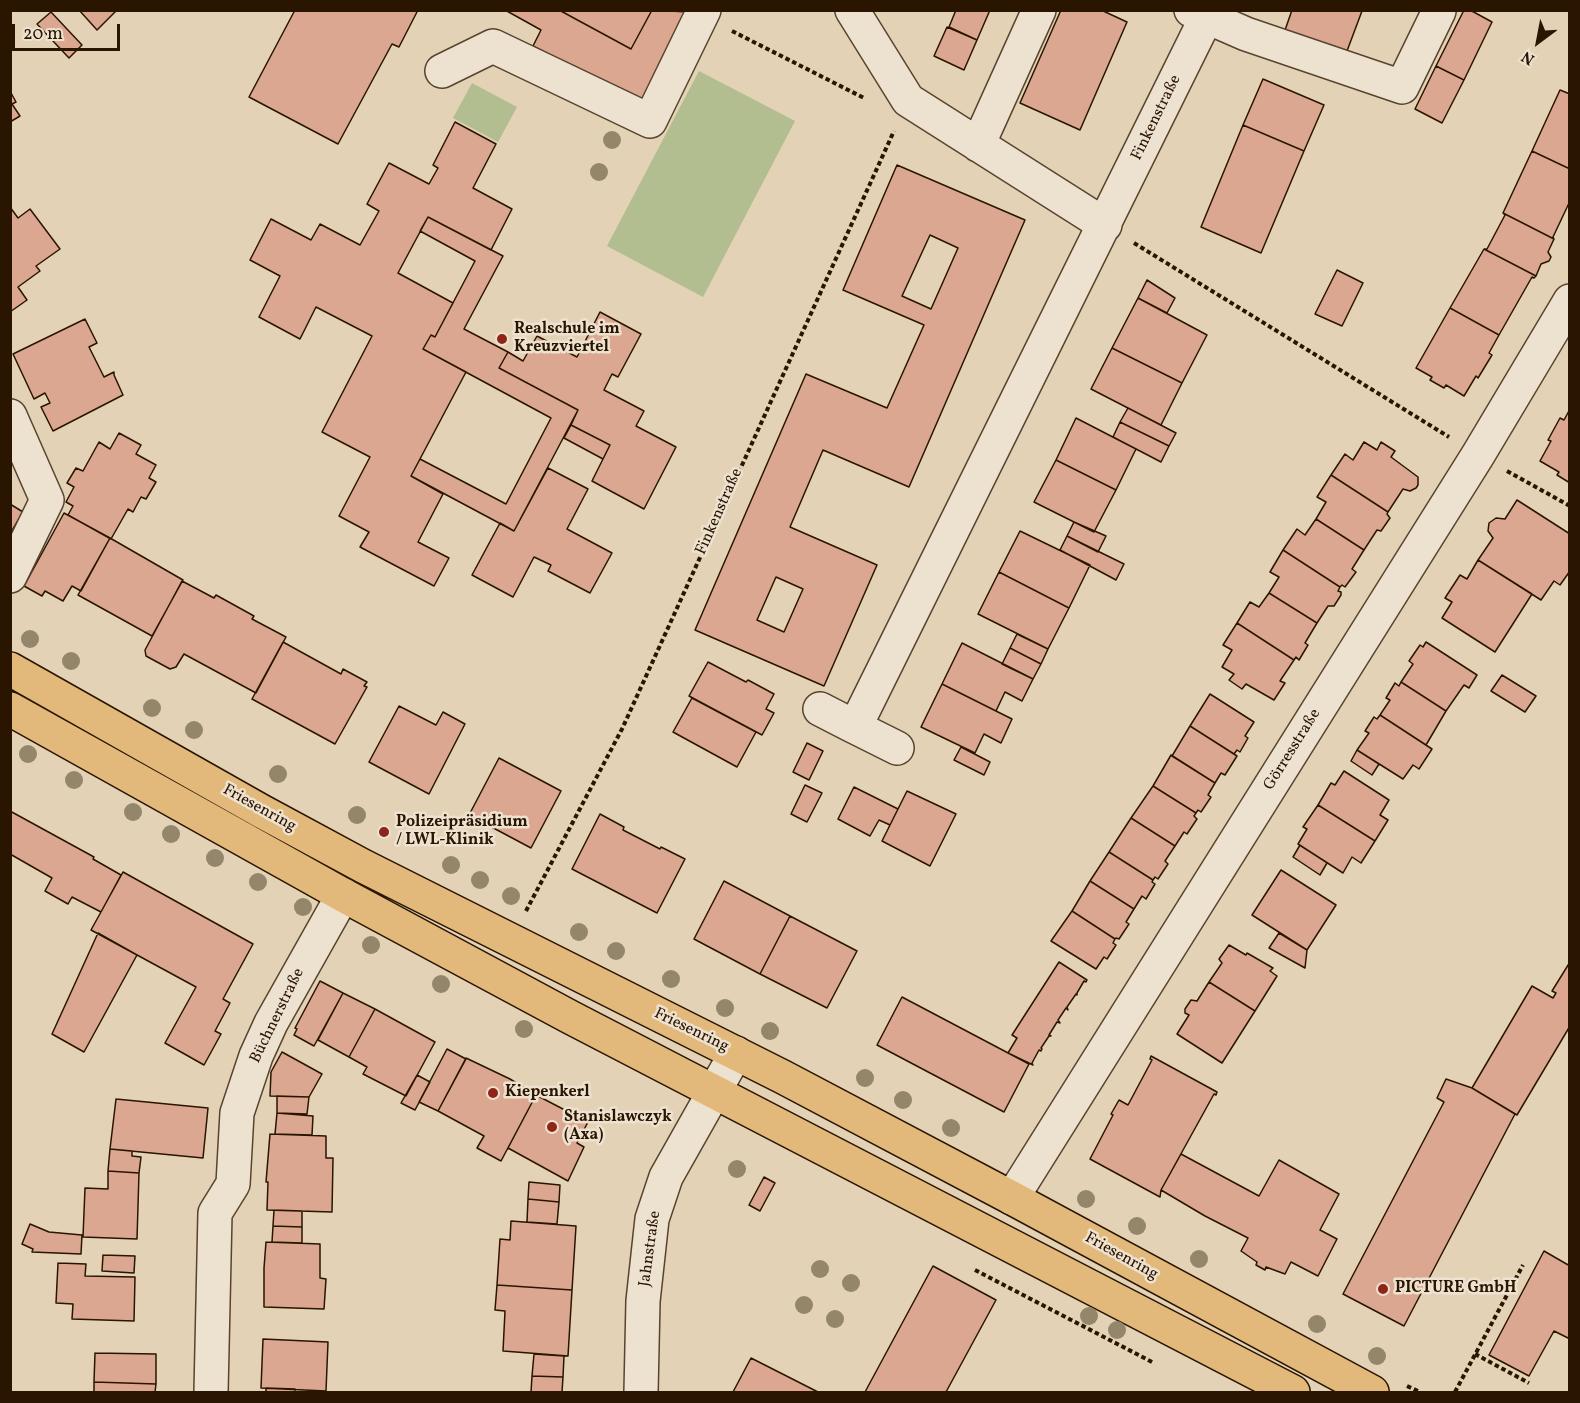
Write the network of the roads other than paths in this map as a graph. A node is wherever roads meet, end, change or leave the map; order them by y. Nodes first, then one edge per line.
1 (852, 10) edge
2 (1039, 10) edge
3 (1439, 11) edge
4 (703, 13) edge
5 (1203, 13) edge
6 (442, 71) dead end
7 (978, 145) junction
8 (1105, 225) junction
9 (1569, 301) edge
10 (10, 416) edge
11 (10, 576) edge
12 (10, 669) edge
13 (10, 709) edge
14 (820, 709) dead end
15 (855, 727) junction
16 (897, 748) dead end
17 (343, 895) junction
18 (736, 1053) junction
19 (714, 1092) junction
20 (1012, 1198) junction
21 (211, 1392) edge
22 (640, 1392) edge
23 (1293, 1392) edge
24 (1372, 1392) edge

1 - 7 street
2 - 7 street
3 - 5 street
4 - 6 street
5 - 8 street, Finkenstraße
7 - 8 street
8 - 15 street, Finkenstraße
9 - 20 street, Görresstraße
10 - 11 street
12 - 18 main road, Friesenring
13 - 17 main road, Friesenring
14 - 15 street
15 - 16 street
17 - 19 main road, Friesenring
17 - 21 street, Büchnerstraße
18 - 19 street, Jahnstraße
18 - 20 main road, Friesenring
19 - 22 street, Jahnstraße
19 - 23 main road, Friesenring
20 - 24 main road, Friesenring

